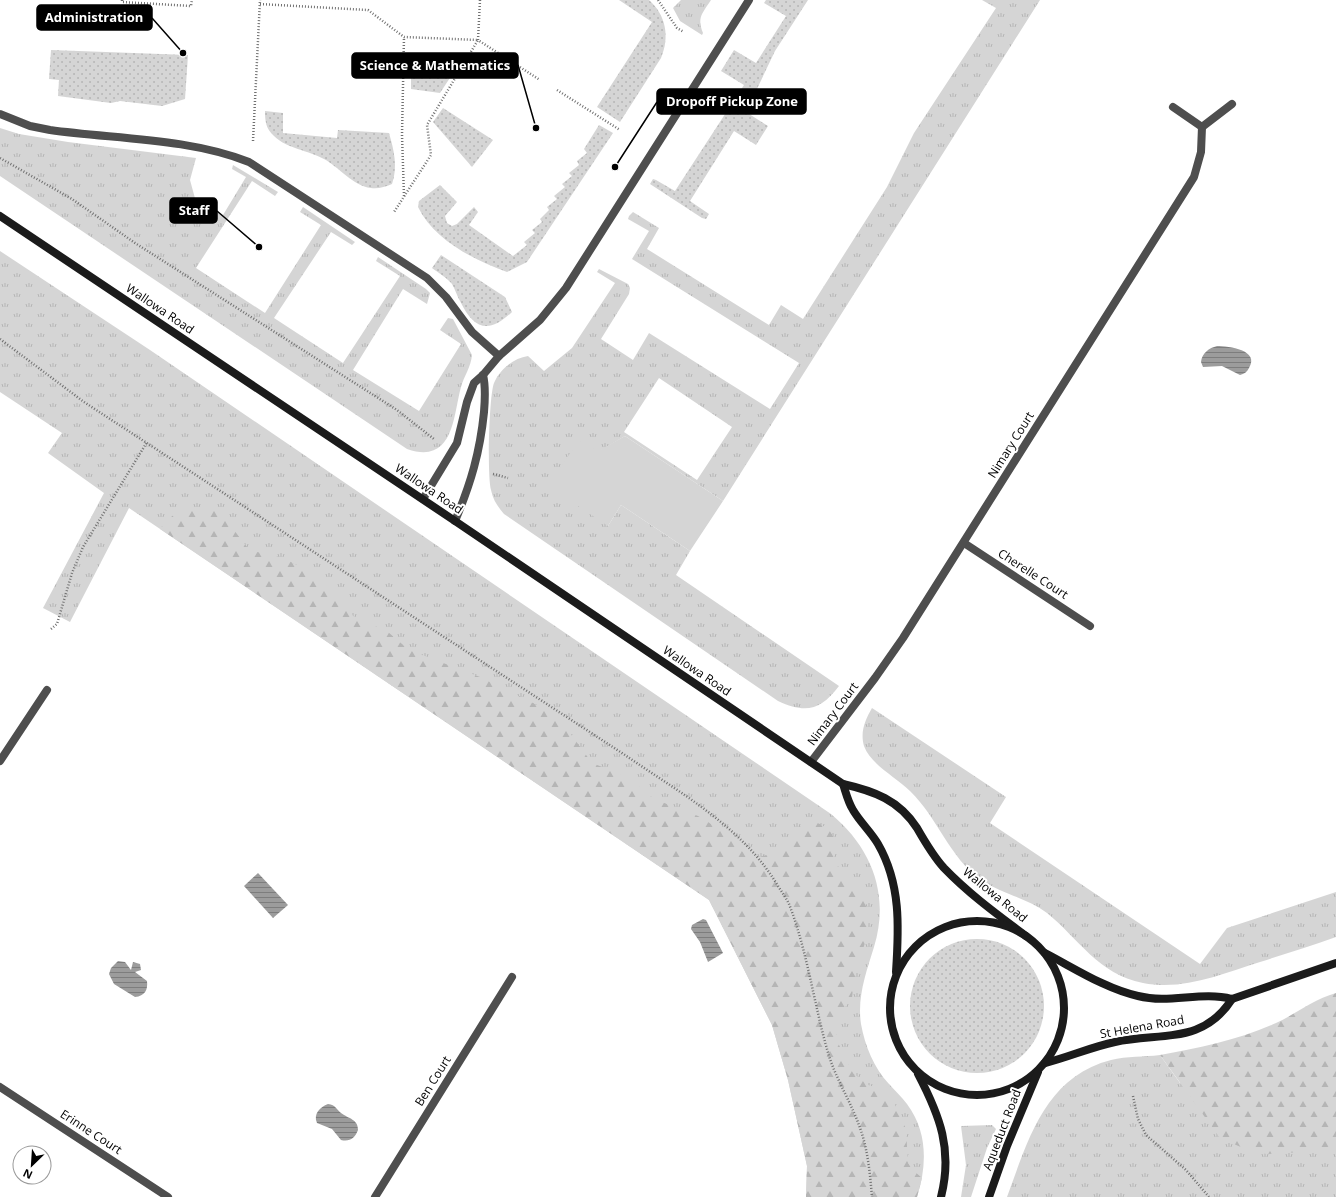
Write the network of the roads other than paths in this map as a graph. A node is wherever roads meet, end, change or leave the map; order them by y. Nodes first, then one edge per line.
1 (749, 0) edge
2 (1232, 104) dead end
3 (1173, 107) dead end
4 (0, 114) edge
5 (1202, 127) junction
6 (0, 216) edge
7 (499, 356) junction
8 (483, 375) junction
9 (423, 499) junction
10 (455, 521) junction
11 (964, 543) junction
12 (1090, 626) dead end
13 (47, 690) dead end
14 (0, 761) edge
15 (811, 762) junction
16 (843, 784) junction
17 (1026, 936) junction
18 (1044, 952) junction
19 (1336, 963) edge
20 (896, 974) junction
21 (512, 977) dead end
22 (1232, 999) junction
23 (1045, 1063) junction
24 (916, 1071) junction
25 (1038, 1071) junction
26 (0, 1087) edge
27 (168, 1197) edge
28 (375, 1197) edge
29 (941, 1197) edge
30 (989, 1197) edge

1 - 7 street
2 - 5 street
3 - 5 street
4 - 7 street
5 - 11 street, Nimary Court
6 - 9 main road, Wallowa Road
7 - 8 street
8 - 9 street
8 - 10 street
9 - 10 main road, Wallowa Road
10 - 15 main road, Wallowa Road
11 - 12 street, Cherelle Court
11 - 15 street, Nimary Court
13 - 14 street
15 - 16 main road, Wallowa Road
16 - 17 main road, Wallowa Road
16 - 20 main road
17 - 18 main road
17 - 20 main road
18 - 22 main road, St Helena Road
18 - 23 main road
19 - 22 main road, St Helena Road
20 - 24 main road
21 - 28 street, Ben Court
22 - 23 main road, St Helena Road
23 - 25 main road
24 - 25 main road
24 - 29 main road
25 - 30 main road, Aqueduct Road
26 - 27 street, Erinne Court

